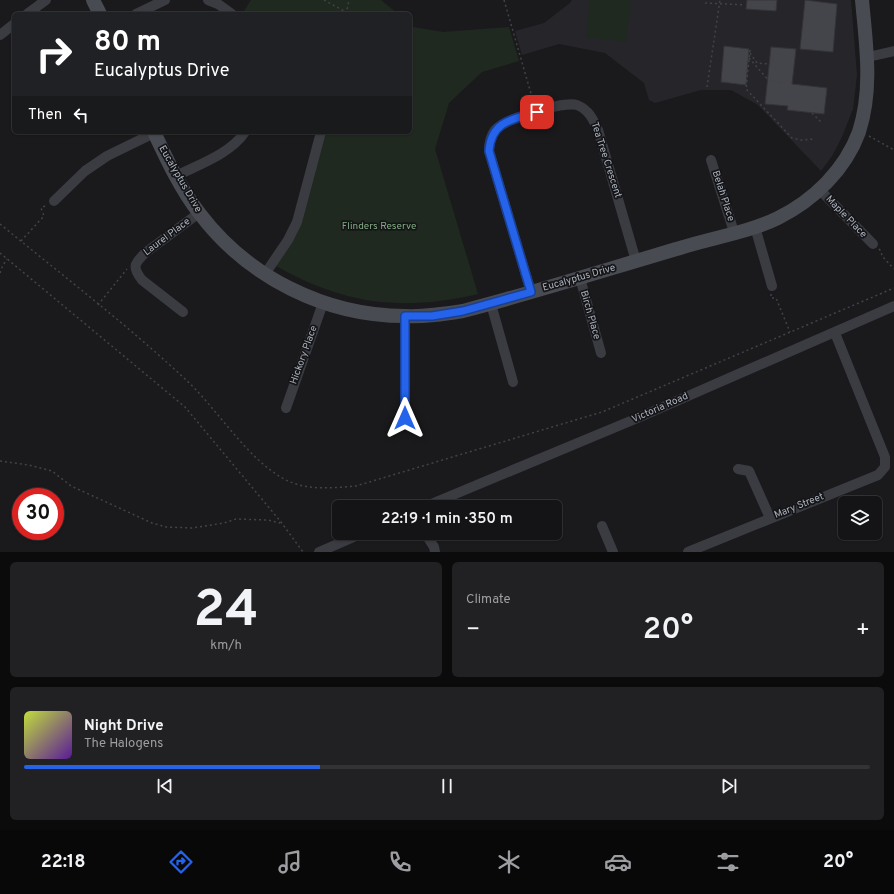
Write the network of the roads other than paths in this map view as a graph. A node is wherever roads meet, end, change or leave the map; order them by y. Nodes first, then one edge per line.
1 (46, 0) edge
2 (93, 0) edge
3 (165, 0) edge
4 (208, 0) edge
5 (862, 0) edge
6 (30, 12) edge
7 (99, 12) edge
8 (140, 12) edge
9 (229, 12) edge
10 (12, 26) edge
11 (0, 35) edge
12 (894, 51) edge
13 (868, 56) junction
14 (150, 134) edge
15 (155, 134) edge
16 (244, 134) edge
17 (320, 134) edge
18 (711, 160) dead end
19 (176, 176) junction
20 (820, 190) junction
21 (54, 201) road end
22 (199, 213) junction
23 (755, 227) junction
24 (734, 232) junction
25 (873, 244) road end
26 (636, 261) junction
27 (265, 274) junction
28 (580, 278) junction
29 (772, 286) road end
30 (531, 292) junction
31 (323, 302) junction
32 (490, 304) junction
33 (894, 306) edge
34 (183, 312) dead end
35 (405, 316) junction
36 (835, 332) junction
37 (601, 353) dead end
38 (513, 382) dead end
39 (286, 408) dead end
40 (405, 418) dead end
41 (738, 469) dead end
42 (440, 500) edge
43 (770, 518) junction
44 (602, 526) dead end
45 (347, 540) edge
46 (430, 540) edge
47 (319, 552) edge
48 (435, 552) edge
49 (614, 552) edge
50 (688, 552) edge

1 - 6 street
2 - 7 street
3 - 8 street
4 - 9 street
5 - 13 street, Eucalyptus Drive
10 - 11 street
12 - 13 street
13 - 20 street, Eucalyptus Drive
14 - 21 street
15 - 19 street, Eucalyptus Drive
16 - 19 street
17 - 27 street
18 - 24 street, Belah Place
19 - 22 street, Eucalyptus Drive
20 - 23 street, Eucalyptus Drive
20 - 25 street, Maple Place
22 - 27 street, Eucalyptus Drive
22 - 34 street, Laurel Place
23 - 24 street, Eucalyptus Drive
23 - 29 street
24 - 26 street, Eucalyptus Drive
26 - 28 street, Eucalyptus Drive
26 - 30 street, Tea Tree Crescent
27 - 31 street, Eucalyptus Drive
28 - 30 street, Eucalyptus Drive
28 - 37 street, Birch Place
30 - 32 street, Eucalyptus Drive
31 - 35 street, Eucalyptus Drive
31 - 39 street, Hickory Place
32 - 35 street, Eucalyptus Drive
32 - 38 street
33 - 36 street, Victoria Road
35 - 40 street
36 - 42 street, Victoria Road
36 - 43 street, Mary Street
41 - 43 street
43 - 50 street, Mary Street
44 - 49 street
45 - 47 street
46 - 48 street

